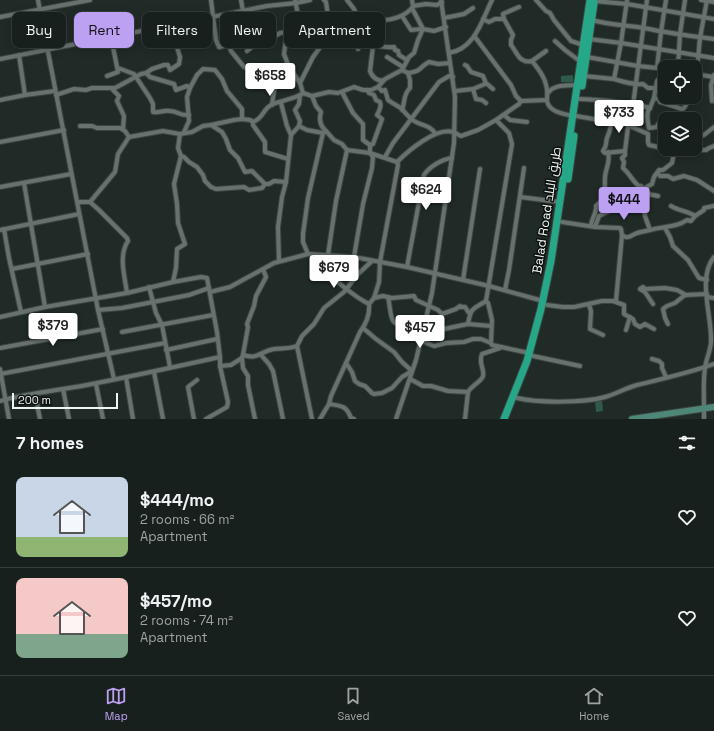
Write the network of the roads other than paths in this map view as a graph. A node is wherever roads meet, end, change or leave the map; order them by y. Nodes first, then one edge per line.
1 (38, 0) edge
2 (90, 0) edge
3 (211, 0) edge
4 (241, 0) edge
5 (266, 0) edge
6 (310, 0) edge
7 (324, 0) edge
8 (347, 0) edge
9 (412, 0) edge
10 (492, 0) edge
11 (536, 0) edge
12 (590, 0) edge
13 (594, 0) edge
14 (647, 0) edge
15 (666, 0) edge
16 (685, 0) edge
17 (700, 0) edge
18 (442, 1) edge
19 (707, 1) edge
20 (296, 2) edge
21 (627, 2) edge
22 (714, 2) edge
23 (267, 6) junction
24 (413, 7) junction
25 (519, 7) dead end
26 (473, 8) dead end
27 (646, 8) junction
28 (40, 10) junction
29 (243, 11) junction
30 (665, 11) junction
31 (297, 12) edge
32 (355, 12) edge
33 (683, 14) junction
34 (402, 16) junction
35 (0, 17) edge
36 (214, 17) junction
37 (703, 17) junction
38 (444, 18) junction
39 (483, 19) junction
40 (504, 19) junction
41 (714, 19) edge
42 (385, 20) edge
43 (592, 20) junction
44 (623, 26) junction
45 (446, 27) junction
46 (643, 28) junction
47 (423, 29) junction
48 (284, 32) edge
49 (661, 32) junction
50 (680, 34) junction
51 (475, 37) junction
52 (700, 38) junction
53 (589, 39) junction
54 (714, 39) edge
55 (555, 41) dead end
56 (621, 42) junction
57 (74, 44) edge
58 (583, 45) junction
59 (641, 46) junction
60 (113, 48) edge
61 (177, 48) edge
62 (284, 48) edge
63 (373, 48) edge
64 (385, 48) edge
65 (660, 48) junction
66 (48, 49) junction
67 (247, 51) dead end
68 (546, 51) dead end
69 (449, 53) junction
70 (679, 53) junction
71 (19, 55) junction
72 (698, 55) junction
73 (387, 57) dead end
74 (714, 58) edge
75 (0, 59) edge
76 (407, 60) junction
77 (584, 60) junction
78 (678, 60) edge
79 (697, 60) edge
80 (532, 61) junction
81 (618, 62) junction
82 (287, 63) junction
83 (450, 63) junction
84 (465, 65) dead end
85 (638, 66) junction
86 (118, 68) junction
87 (402, 69) junction
88 (146, 73) junction
89 (408, 73) junction
90 (702, 75) edge
91 (107, 76) dead end
92 (584, 76) junction
93 (714, 76) edge
94 (136, 77) junction
95 (453, 77) junction
96 (614, 78) junction
97 (385, 80) junction
98 (658, 80) edge
99 (300, 83) junction
100 (486, 83) junction
101 (275, 85) junction
102 (577, 85) junction
103 (636, 85) junction
104 (378, 87) junction
105 (115, 88) junction
106 (190, 88) junction
107 (655, 88) junction
108 (473, 89) junction
109 (492, 89) dead end
110 (368, 90) junction
111 (455, 91) junction
112 (342, 92) junction
113 (56, 93) junction
114 (548, 93) junction
115 (25, 94) junction
116 (301, 94) junction
117 (312, 96) junction
118 (654, 98) junction
119 (580, 99) junction
120 (658, 99) edge
121 (0, 100) edge
122 (521, 100) junction
123 (547, 100) junction
124 (712, 101) dead end
125 (281, 103) junction
126 (486, 103) dead end
127 (632, 104) junction
128 (666, 104) edge
129 (687, 104) edge
130 (272, 105) junction
131 (650, 108) junction
132 (402, 110) junction
133 (189, 115) junction
134 (504, 115) junction
135 (575, 116) junction
136 (242, 119) junction
137 (411, 119) junction
138 (496, 120) junction
139 (252, 122) junction
140 (527, 122) dead end
141 (611, 122) junction
142 (629, 122) junction
143 (648, 124) junction
144 (658, 124) edge
145 (211, 125) junction
146 (80, 126) dead end
147 (299, 126) junction
148 (714, 127) edge
149 (123, 129) junction
150 (64, 130) junction
151 (324, 132) junction
152 (454, 132) junction
153 (182, 133) junction
154 (646, 133) junction
155 (435, 134) junction
156 (291, 135) junction
157 (702, 135) edge
158 (129, 137) junction
159 (0, 142) edge
160 (370, 145) junction
161 (714, 146) edge
162 (658, 147) edge
163 (347, 150) junction
164 (702, 150) edge
165 (625, 151) junction
166 (608, 152) junction
167 (370, 153) junction
168 (181, 156) junction
169 (673, 156) edge
170 (385, 157) junction
171 (452, 158) junction
172 (288, 159) junction
173 (397, 162) junction
174 (524, 168) dead end
175 (480, 170) dead end
176 (658, 173) junction
177 (72, 174) junction
178 (286, 182) junction
179 (24, 183) junction
180 (265, 184) junction
181 (0, 187) edge
182 (641, 188) junction
183 (714, 191) edge
184 (636, 193) junction
185 (658, 196) dead end
186 (520, 197) junction
187 (78, 202) junction
188 (90, 202) junction
189 (560, 202) junction
190 (671, 206) dead end
191 (714, 206) edge
192 (79, 214) junction
193 (695, 216) junction
194 (562, 222) junction
195 (31, 224) junction
196 (593, 226) junction
197 (665, 228) junction
198 (2, 230) edge
199 (650, 230) junction
200 (622, 235) junction
201 (88, 254) junction
202 (308, 254) junction
203 (326, 255) junction
204 (354, 257) junction
205 (714, 257) edge
206 (279, 261) junction
207 (372, 261) junction
208 (380, 262) junction
209 (38, 264) junction
210 (407, 267) junction
211 (12, 269) junction
212 (262, 269) junction
213 (436, 274) junction
214 (463, 280) junction
215 (707, 280) junction
216 (173, 282) junction
217 (489, 286) junction
218 (150, 288) junction
219 (346, 288) junction
220 (209, 290) junction
221 (505, 290) junction
222 (127, 293) junction
223 (686, 295) junction
224 (707, 296) junction
225 (388, 297) junction
226 (96, 298) junction
227 (374, 298) junction
228 (714, 298) edge
229 (154, 301) junction
230 (486, 301) junction
231 (616, 301) junction
232 (545, 303) junction
233 (369, 304) junction
234 (589, 304) junction
235 (653, 304) dead end
236 (428, 305) junction
237 (45, 307) junction
238 (98, 310) junction
239 (21, 312) junction
240 (469, 312) junction
241 (213, 315) junction
242 (0, 317) edge
243 (630, 317) junction
244 (468, 324) junction
245 (668, 324) dead end
246 (162, 325) junction
247 (491, 326) junction
248 (363, 328) junction
249 (102, 329) junction
250 (654, 329) dead end
251 (626, 330) dead end
252 (122, 332) dead end
253 (603, 335) dead end
254 (421, 338) junction
255 (217, 339) junction
256 (165, 343) junction
257 (491, 343) junction
258 (296, 346) junction
259 (0, 348) edge
260 (501, 348) junction
261 (166, 350) junction
262 (109, 353) junction
263 (261, 355) junction
264 (531, 355) junction
265 (220, 357) junction
266 (242, 357) junction
267 (652, 359) dead end
268 (346, 363) junction
269 (714, 364) edge
270 (220, 366) junction
271 (580, 366) dead end
272 (170, 367) junction
273 (705, 367) junction
274 (412, 371) junction
275 (0, 372) edge
276 (154, 372) junction
277 (126, 377) junction
278 (666, 377) junction
279 (410, 379) junction
280 (114, 380) junction
281 (197, 380) dead end
282 (96, 384) junction
283 (63, 389) junction
284 (468, 392) junction
285 (35, 394) junction
286 (517, 398) junction
287 (2, 400) edge
288 (329, 404) junction
289 (714, 407) edge
290 (704, 409) junction
291 (714, 410) edge
292 (9, 419) edge
293 (40, 419) edge
294 (69, 419) edge
295 (103, 419) edge
296 (133, 419) edge
297 (163, 419) edge
298 (194, 419) edge
299 (206, 419) edge
300 (255, 419) edge
301 (283, 419) edge
302 (312, 419) edge
303 (320, 419) edge
304 (354, 419) edge
305 (396, 419) edge
306 (466, 419) edge
307 (504, 419) edge
308 (509, 419) edge
309 (632, 419) edge
310 (655, 419) edge
311 (704, 419) edge

1 - 28 street
2 - 28 street
3 - 36 street
4 - 29 street
5 - 23 street
6 - 20 street
7 - 99 street
8 - 32 street
9 - 24 street
10 - 39 street
11 - 58 street
12 - 58 highway, Balad Road طريق البلد
13 - 21 street
13 - 43 highway, Balad Road طريق البلد
14 - 27 street
15 - 30 street
16 - 33 street
17 - 19 street
18 - 24 street
18 - 38 street
19 - 22 street
19 - 37 street
20 - 23 street
20 - 31 street
21 - 27 street
21 - 44 street
23 - 29 street
24 - 34 street
24 - 47 street
25 - 40 street
26 - 38 street
27 - 30 street
27 - 46 street
28 - 35 street
28 - 66 street
29 - 36 street
30 - 33 street
30 - 49 street
33 - 37 street
33 - 50 street
34 - 42 street
34 - 47 street
36 - 101 street
37 - 41 street
37 - 52 street
38 - 45 street
39 - 40 street
39 - 51 street
40 - 80 street
43 - 44 street
43 - 53 highway, Balad Road طريق البلد
44 - 46 street
44 - 56 street
45 - 47 street
45 - 69 street
46 - 49 street
46 - 59 street
47 - 76 street
48 - 67 street
49 - 50 street
49 - 65 street
50 - 52 street
50 - 70 street
51 - 69 street
51 - 122 street
52 - 54 street
52 - 72 street
53 - 56 street
53 - 77 highway, Balad Road طريق البلد
55 - 77 street
56 - 59 street
56 - 81 street
57 - 66 street
58 - 77 highway, Balad Road طريق البلد
59 - 65 street
59 - 85 street
60 - 86 street
61 - 88 street
62 - 82 street
63 - 97 street
64 - 76 street
65 - 70 street
65 - 85 street
66 - 71 street
66 - 113 street
68 - 80 street
69 - 83 street
70 - 72 street
70 - 78 street
71 - 75 street
71 - 115 street
72 - 74 street
72 - 79 street
73 - 87 street
76 - 87 street
77 - 81 street
77 - 92 highway, Balad Road طريق البلد
77 - 102 highway, Balad Road طريق البلد
80 - 114 street
81 - 85 street
81 - 96 street
82 - 99 street
82 - 101 street
83 - 89 street
83 - 95 street
84 - 100 street
85 - 103 street
86 - 91 street
86 - 94 street
87 - 89 street
87 - 97 street
88 - 94 street
88 - 106 street
89 - 132 street
90 - 93 street
92 - 96 street
92 - 119 highway, Balad Road طريق البلد
93 - 124 street
94 - 105 street
94 - 133 street
95 - 111 street
95 - 137 street
96 - 103 street
97 - 104 street
98 - 107 street
99 - 116 street
100 - 108 street
100 - 109 street
101 - 130 street
102 - 114 street
102 - 135 highway, Balad Road طريق البلد
103 - 107 street
103 - 127 street
104 - 110 street
104 - 132 street
105 - 113 street
105 - 149 street
106 - 133 street
106 - 136 street
107 - 118 street
108 - 111 street
108 - 126 street
110 - 112 street
110 - 160 street
111 - 152 street
112 - 117 street
112 - 160 street
113 - 115 street
113 - 150 street
114 - 123 street
115 - 121 street
116 - 117 street
116 - 125 street
116 - 147 street
117 - 151 street
118 - 120 street
118 - 131 street
119 - 127 street
119 - 135 highway, Balad Road طريق البلد
122 - 123 street
122 - 134 street
123 - 135 street
125 - 130 street
125 - 156 street
127 - 131 street
127 - 142 street
128 - 129 street
130 - 139 street
131 - 143 street
132 - 137 street
133 - 153 street
134 - 138 street
134 - 140 street
135 - 141 street
135 - 189 highway, Balad Road طريق البلد
135 - 194 highway, Balad Road طريق البلد
136 - 139 street
136 - 145 street
137 - 155 street
137 - 170 street
138 - 152 street
138 - 217 street
139 - 172 street
141 - 142 street
141 - 166 street
142 - 154 street
142 - 165 street
143 - 144 street
143 - 154 street
145 - 153 street
145 - 180 street
146 - 149 street
147 - 151 street
147 - 156 street
148 - 157 street
149 - 158 street
150 - 159 street
150 - 177 street
151 - 163 street
151 - 202 street
152 - 155 street
152 - 171 street
153 - 158 street
153 - 168 street
154 - 162 street
155 - 173 street
156 - 172 street
158 - 188 street
160 - 167 street
161 - 164 street
163 - 167 street
163 - 203 street
165 - 166 street
165 - 182 street
166 - 196 street
167 - 170 street
167 - 204 street
168 - 180 street
168 - 216 street
169 - 176 street
170 - 173 street
171 - 210 street
171 - 213 street
172 - 178 street
173 - 208 street
174 - 186 street
175 - 214 street
176 - 182 street
176 - 183 street
177 - 179 street
177 - 187 street
178 - 180 street
178 - 206 street
179 - 181 street
179 - 195 street
182 - 184 street
182 - 185 street
184 - 196 street
184 - 199 street
186 - 189 street
186 - 221 street
187 - 188 street
187 - 192 street
188 - 222 street
189 - 232 highway, Balad Road طريق البلد
190 - 193 street
191 - 193 street
192 - 195 street
192 - 201 street
193 - 197 street
194 - 196 street
194 - 232 highway, Balad Road طريق البلد
195 - 198 street
195 - 209 street
196 - 200 street
197 - 199 street
197 - 215 street
198 - 211 street
199 - 200 street
200 - 231 street
201 - 209 street
201 - 226 street
202 - 203 street
202 - 206 street
203 - 204 street
203 - 219 street
204 - 207 street
205 - 215 street
206 - 212 street
207 - 208 street
207 - 219 street
208 - 210 street
208 - 227 street
209 - 211 street
209 - 237 street
210 - 213 street
211 - 239 street
212 - 220 street
212 - 266 street
213 - 214 street
213 - 236 street
214 - 217 street
215 - 224 street
216 - 218 street
216 - 220 street
217 - 221 street
217 - 230 street
218 - 222 street
218 - 229 street
219 - 233 street
219 - 258 street
220 - 229 street
220 - 241 street
221 - 232 street
222 - 226 street
223 - 224 street
223 - 235 street
223 - 245 street
224 - 228 street
224 - 273 street
225 - 227 street
225 - 236 street
225 - 254 street
226 - 237 street
226 - 238 street
227 - 233 street
229 - 238 street
229 - 246 street
230 - 240 street
230 - 247 street
231 - 234 street
231 - 243 street
232 - 234 street
232 - 264 highway, Balad Road طريق البلد
233 - 248 street
234 - 253 street
236 - 240 street
236 - 254 street
237 - 239 street
238 - 249 street
239 - 242 street
240 - 244 street
241 - 246 street
241 - 255 street
243 - 250 street
243 - 251 street
244 - 247 street
244 - 254 street
246 - 252 street
246 - 256 street
247 - 257 street
248 - 268 street
248 - 274 street
249 - 259 street
249 - 262 street
254 - 257 street
254 - 274 street
255 - 261 street
255 - 265 street
256 - 261 street
256 - 262 street
257 - 260 street
258 - 263 street
258 - 302 street
260 - 264 street
260 - 284 street
261 - 272 street
262 - 275 street
262 - 280 street
263 - 266 street
263 - 301 street
264 - 271 street
264 - 286 highway, Balad Road طريق البلد
264 - 307 highway, Balad Road طريق البلد
265 - 270 street
265 - 272 street
266 - 270 street
266 - 300 street
267 - 278 street
268 - 274 street
268 - 288 street
269 - 273 street
270 - 299 street
272 - 276 street
273 - 278 street
273 - 290 street
274 - 279 street
275 - 287 street
276 - 277 street
276 - 297 street
277 - 280 street
277 - 296 street
278 - 286 street
279 - 284 street
279 - 305 street
280 - 282 street
281 - 298 street
282 - 283 street
282 - 295 street
283 - 285 street
283 - 294 street
284 - 306 street
285 - 287 street
285 - 293 street
286 - 308 highway, Balad Road طريق البلد
287 - 292 street
288 - 303 street
288 - 304 street
289 - 290 main road
290 - 291 main road
290 - 309 main road
290 - 310 main road
290 - 311 street

